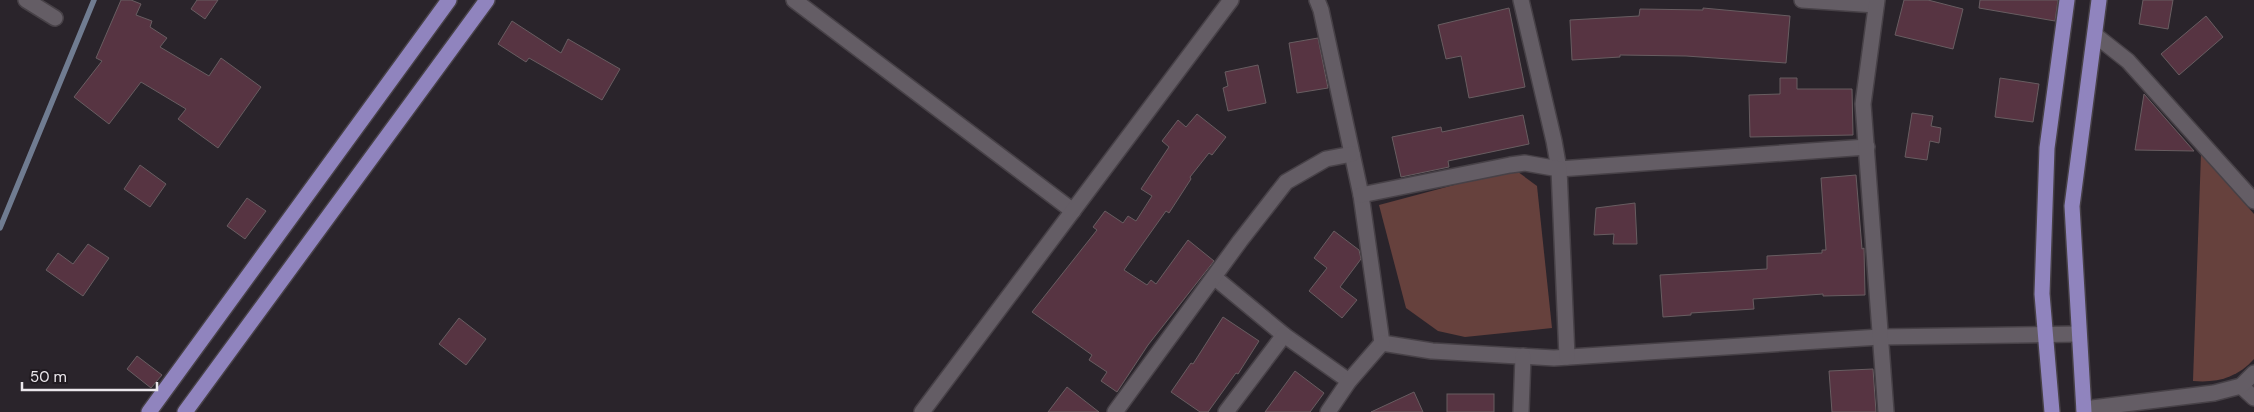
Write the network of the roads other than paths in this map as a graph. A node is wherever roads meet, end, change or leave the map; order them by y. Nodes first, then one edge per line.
1 (26, 0) edge
2 (449, 0) edge
3 (487, 0) edge
4 (794, 0) edge
5 (1231, 0) edge
6 (1317, 0) edge
7 (1521, 0) edge
8 (1802, 0) edge
9 (2067, 0) edge
10 (2099, 0) edge
11 (1877, 2) edge
12 (55, 18) dead end
13 (2095, 35) junction
14 (1867, 147) junction
15 (1352, 154) junction
16 (1558, 170) junction
17 (1361, 195) junction
18 (2254, 201) edge
19 (1072, 212) junction
20 (1214, 277) junction
21 (2047, 334) junction
22 (2078, 334) junction
23 (1284, 335) junction
24 (1880, 338) junction
25 (1382, 343) junction
26 (1522, 356) junction
27 (1567, 357) junction
28 (2254, 373) edge
29 (1349, 381) junction
30 (2241, 386) junction
31 (2254, 398) edge
32 (927, 410) edge
33 (2084, 410) edge
34 (149, 412) edge
35 (186, 412) edge
36 (1115, 412) edge
37 (1226, 412) edge
38 (1328, 412) edge
39 (1521, 412) edge
40 (1886, 412) edge
41 (2052, 412) edge

1 - 12 street
2 - 34 main road
3 - 35 main road
4 - 19 street
5 - 19 street
6 - 15 street
7 - 16 street
8 - 11 street
9 - 21 main road
10 - 13 main road
11 - 14 street
13 - 18 street
13 - 22 main road
14 - 16 street
14 - 24 street
15 - 17 street
15 - 20 street
16 - 17 street
16 - 27 street
17 - 25 street
19 - 32 street
20 - 23 street
20 - 36 street
21 - 22 street
21 - 24 street
21 - 41 main road
22 - 33 main road
23 - 29 street
23 - 37 street
24 - 27 street
24 - 40 street
25 - 26 street
25 - 29 street
26 - 27 street
26 - 39 street
28 - 30 street
29 - 38 street
30 - 31 street
30 - 33 street

